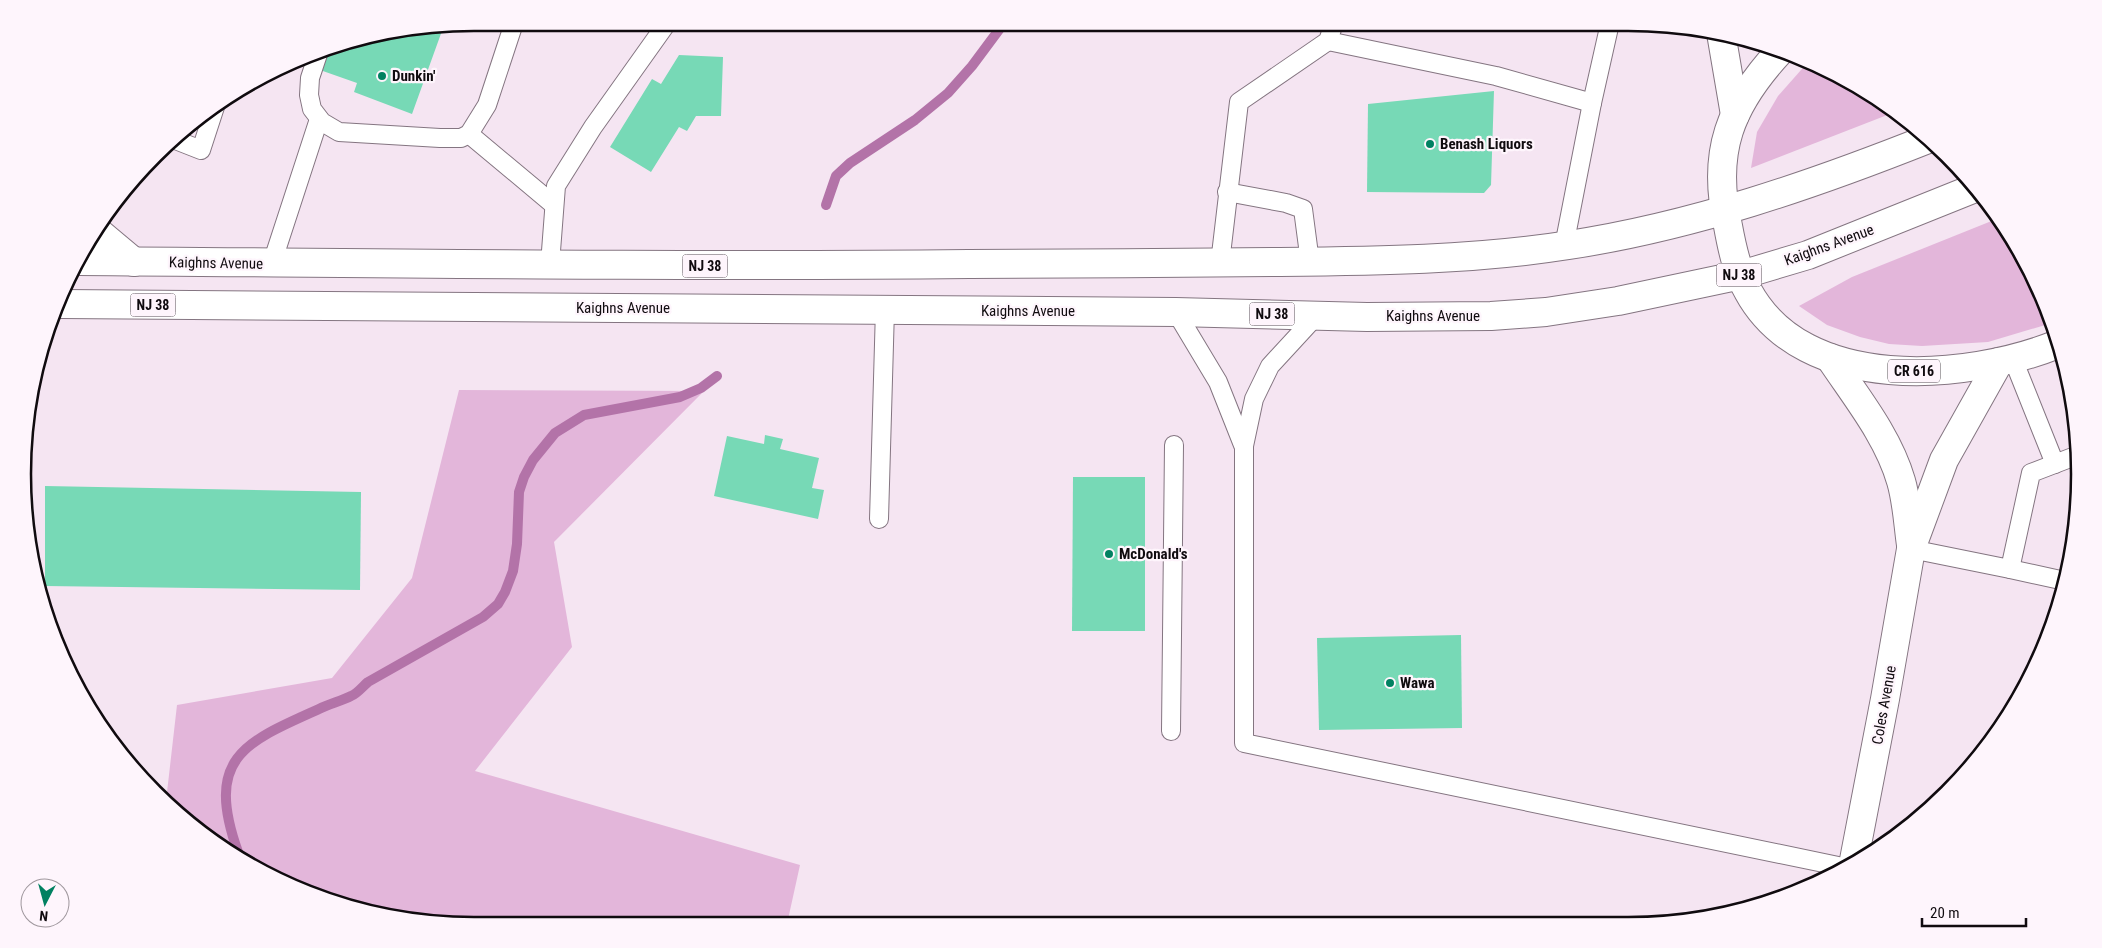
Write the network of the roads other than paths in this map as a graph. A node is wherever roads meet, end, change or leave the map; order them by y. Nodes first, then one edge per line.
1 (511, 31) edge
2 (661, 31) edge
3 (1331, 31) edge
4 (1608, 31) edge
5 (1328, 42) junction
6 (1722, 42) edge
7 (1775, 57) edge
8 (316, 61) edge
9 (1592, 103) junction
10 (1735, 115) junction
11 (211, 118) edge
12 (319, 119) junction
13 (469, 134) junction
14 (181, 142) edge
15 (1921, 142) edge
16 (1968, 191) edge
17 (1227, 192) junction
18 (554, 205) junction
19 (1724, 210) junction
20 (102, 235) edge
21 (1564, 246) junction
22 (86, 261) edge
23 (134, 262) junction
24 (1310, 262) junction
25 (272, 263) junction
26 (1220, 263) junction
27 (550, 264) junction
28 (1741, 275) junction
29 (65, 304) edge
30 (885, 310) junction
31 (1176, 312) junction
32 (1317, 315) junction
33 (2052, 346) edge
34 (1830, 358) junction
35 (2006, 361) junction
36 (1174, 445) dead end
37 (1244, 446) junction
38 (2070, 458) edge
39 (2055, 464) junction
40 (879, 519) dead end
41 (1911, 549) junction
42 (2010, 569) junction
43 (2058, 579) edge
44 (1170, 731) dead end
45 (1855, 853) edge
46 (1834, 865) edge

1 - 13 lane
2 - 18 lane
3 - 5 lane
4 - 9 lane
5 - 9 lane
5 - 17 lane
6 - 10 main road, CR 616
7 - 10 main road
8 - 12 lane
9 - 21 lane
10 - 19 main road, CR 616
11 - 14 lane
12 - 13 lane
12 - 25 lane
13 - 18 lane
15 - 19 main road, Kaighns Avenue / NJ 38
16 - 28 main road, Kaighns Avenue / NJ 38
17 - 24 lane
17 - 26 lane
18 - 27 lane
19 - 21 main road, Kaighns Avenue / NJ 38
19 - 28 main road, CR 616
20 - 23 main road
21 - 24 main road, Kaighns Avenue / NJ 38
22 - 23 main road, Kaighns Avenue / NJ 38
23 - 25 main road, Kaighns Avenue / NJ 38
24 - 26 main road, Kaighns Avenue / NJ 38
25 - 27 main road, Kaighns Avenue / NJ 38
26 - 27 main road, Kaighns Avenue / NJ 38
28 - 32 main road, Kaighns Avenue / NJ 38
28 - 34 main road, CR 616
29 - 30 main road, Kaighns Avenue / NJ 38
30 - 31 main road, Kaighns Avenue / NJ 38
30 - 40 lane
31 - 32 main road, Kaighns Avenue / NJ 38
31 - 37 lane
32 - 37 lane
33 - 35 main road, CR 616
34 - 35 main road, CR 616
34 - 41 main road, Coles Avenue
35 - 39 lane
35 - 41 main road, Coles Avenue
36 - 44 lane
37 - 46 lane
38 - 39 lane
39 - 42 lane
41 - 42 lane
41 - 45 main road, Coles Avenue
42 - 43 lane

